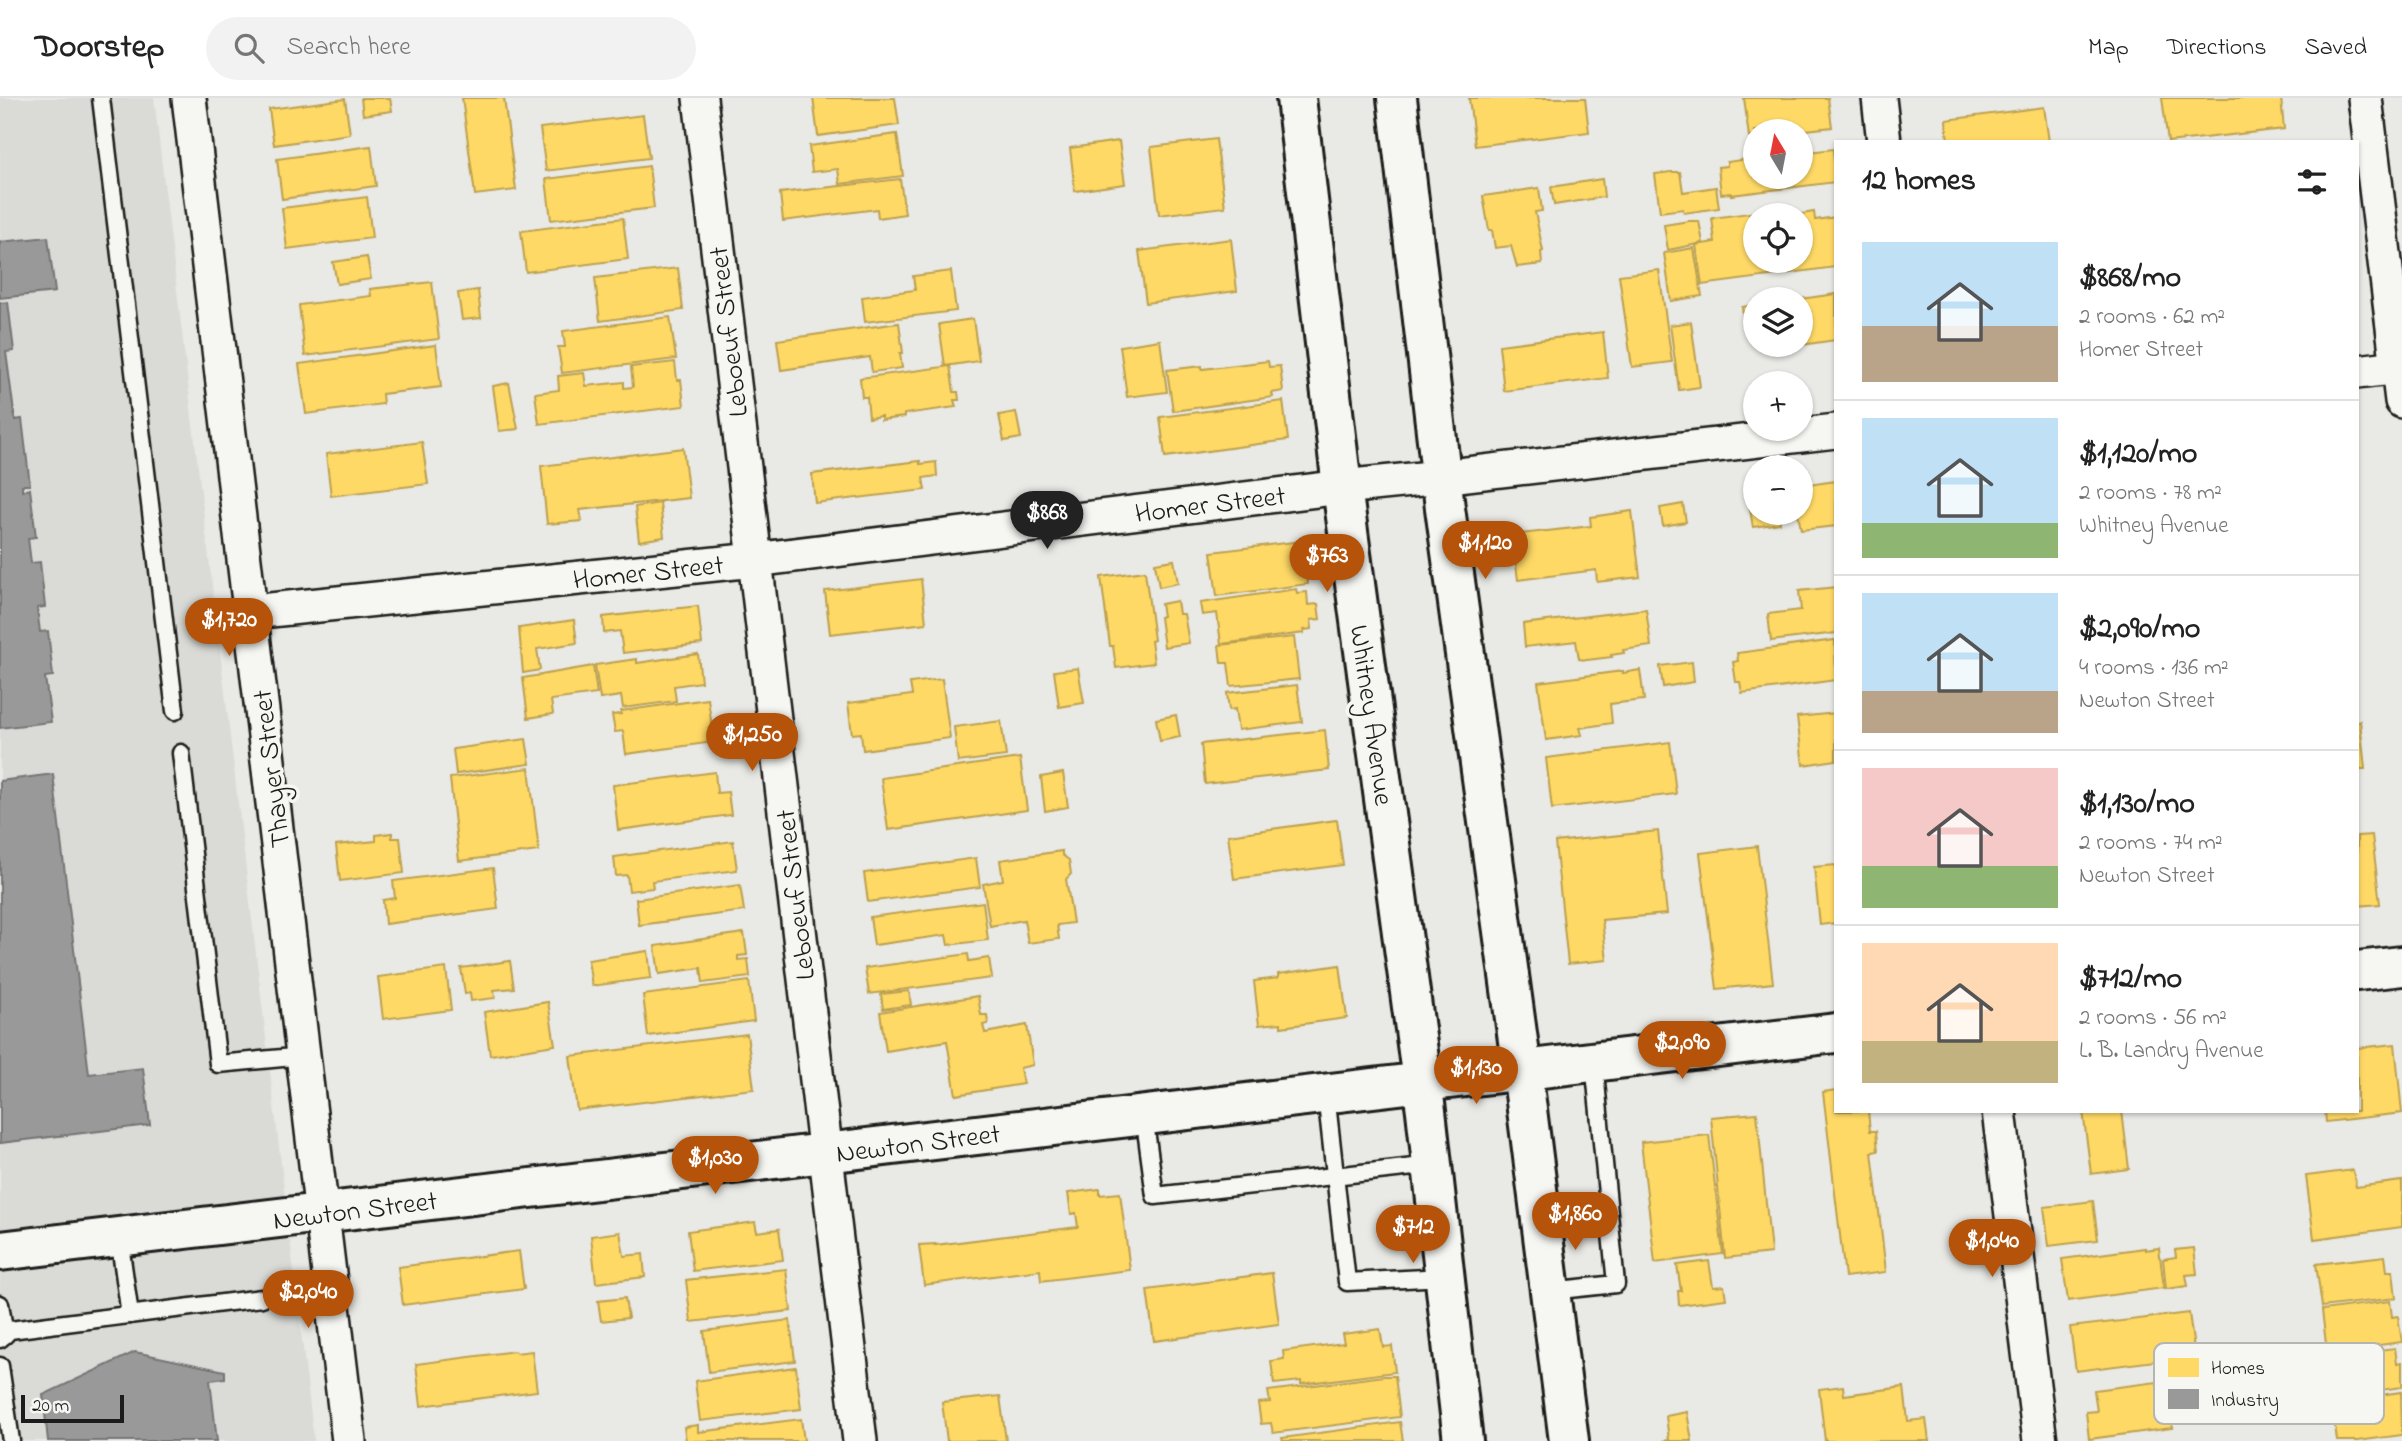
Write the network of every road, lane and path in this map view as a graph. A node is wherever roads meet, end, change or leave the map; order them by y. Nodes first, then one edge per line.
1 (100, 98) edge
2 (189, 98) edge
3 (700, 98) edge
4 (1296, 98) edge
5 (1397, 98) edge
6 (1880, 98) edge
7 (2365, 98) edge
8 (1884, 140) edge
9 (2359, 373) edge
10 (2401, 384) edge
11 (1834, 431) edge
12 (1441, 477) junction
13 (1342, 487) junction
14 (754, 560) junction
15 (251, 612) junction
16 (175, 712) dead end
17 (181, 753) dead end
18 (2402, 966) edge
19 (2359, 971) edge
20 (1834, 1033) edge
21 (304, 1056) junction
22 (1594, 1062) junction
23 (1522, 1070) junction
24 (1423, 1082) junction
25 (1326, 1094) junction
26 (1998, 1113) edge
27 (1144, 1115) junction
28 (824, 1153) junction
29 (1432, 1165) junction
30 (1335, 1176) junction
31 (322, 1213) junction
32 (119, 1237) junction
33 (0, 1251) edge
34 (1444, 1277) junction
35 (1550, 1291) junction
36 (262, 1297) dead end
37 (0, 1304) edge
38 (130, 1315) junction
39 (2, 1337) edge
40 (0, 1366) edge
41 (11, 1441) edge
42 (349, 1441) edge
43 (860, 1441) edge
44 (1463, 1441) edge
45 (1569, 1441) edge
46 (2040, 1441) edge

1 - 16 lane
2 - 15 street, Thayer Street
3 - 14 street, Leboeuf Street
4 - 13 street, Whitney Avenue
5 - 12 street
6 - 8 street
7 - 10 street
9 - 10 street
11 - 12 street, Homer Street
12 - 13 street, Homer Street
12 - 23 street
13 - 14 street, Homer Street
13 - 24 street, Whitney Avenue
14 - 15 street, Homer Street
14 - 28 street, Leboeuf Street
15 - 21 street, Thayer Street
17 - 21 lane
18 - 19 street
20 - 22 street, Newton Street
21 - 31 street, Thayer Street
22 - 23 street, Newton Street
22 - 35 lane
23 - 24 street, Newton Street
23 - 35 street
24 - 25 street, Newton Street
24 - 29 street, Whitney Avenue
25 - 27 street, Newton Street
25 - 30 lane
26 - 46 street
27 - 28 street, Newton Street
27 - 30 lane
28 - 31 street, Newton Street
28 - 43 street, Leboeuf Street
29 - 30 lane
29 - 34 street, Whitney Avenue
30 - 34 lane
31 - 32 street, Newton Street
31 - 42 street, Thayer Street
32 - 33 street, Newton Street
32 - 38 lane
34 - 44 street, Whitney Avenue
35 - 45 street
36 - 38 lane
37 - 39 lane
38 - 39 lane
40 - 41 lane

